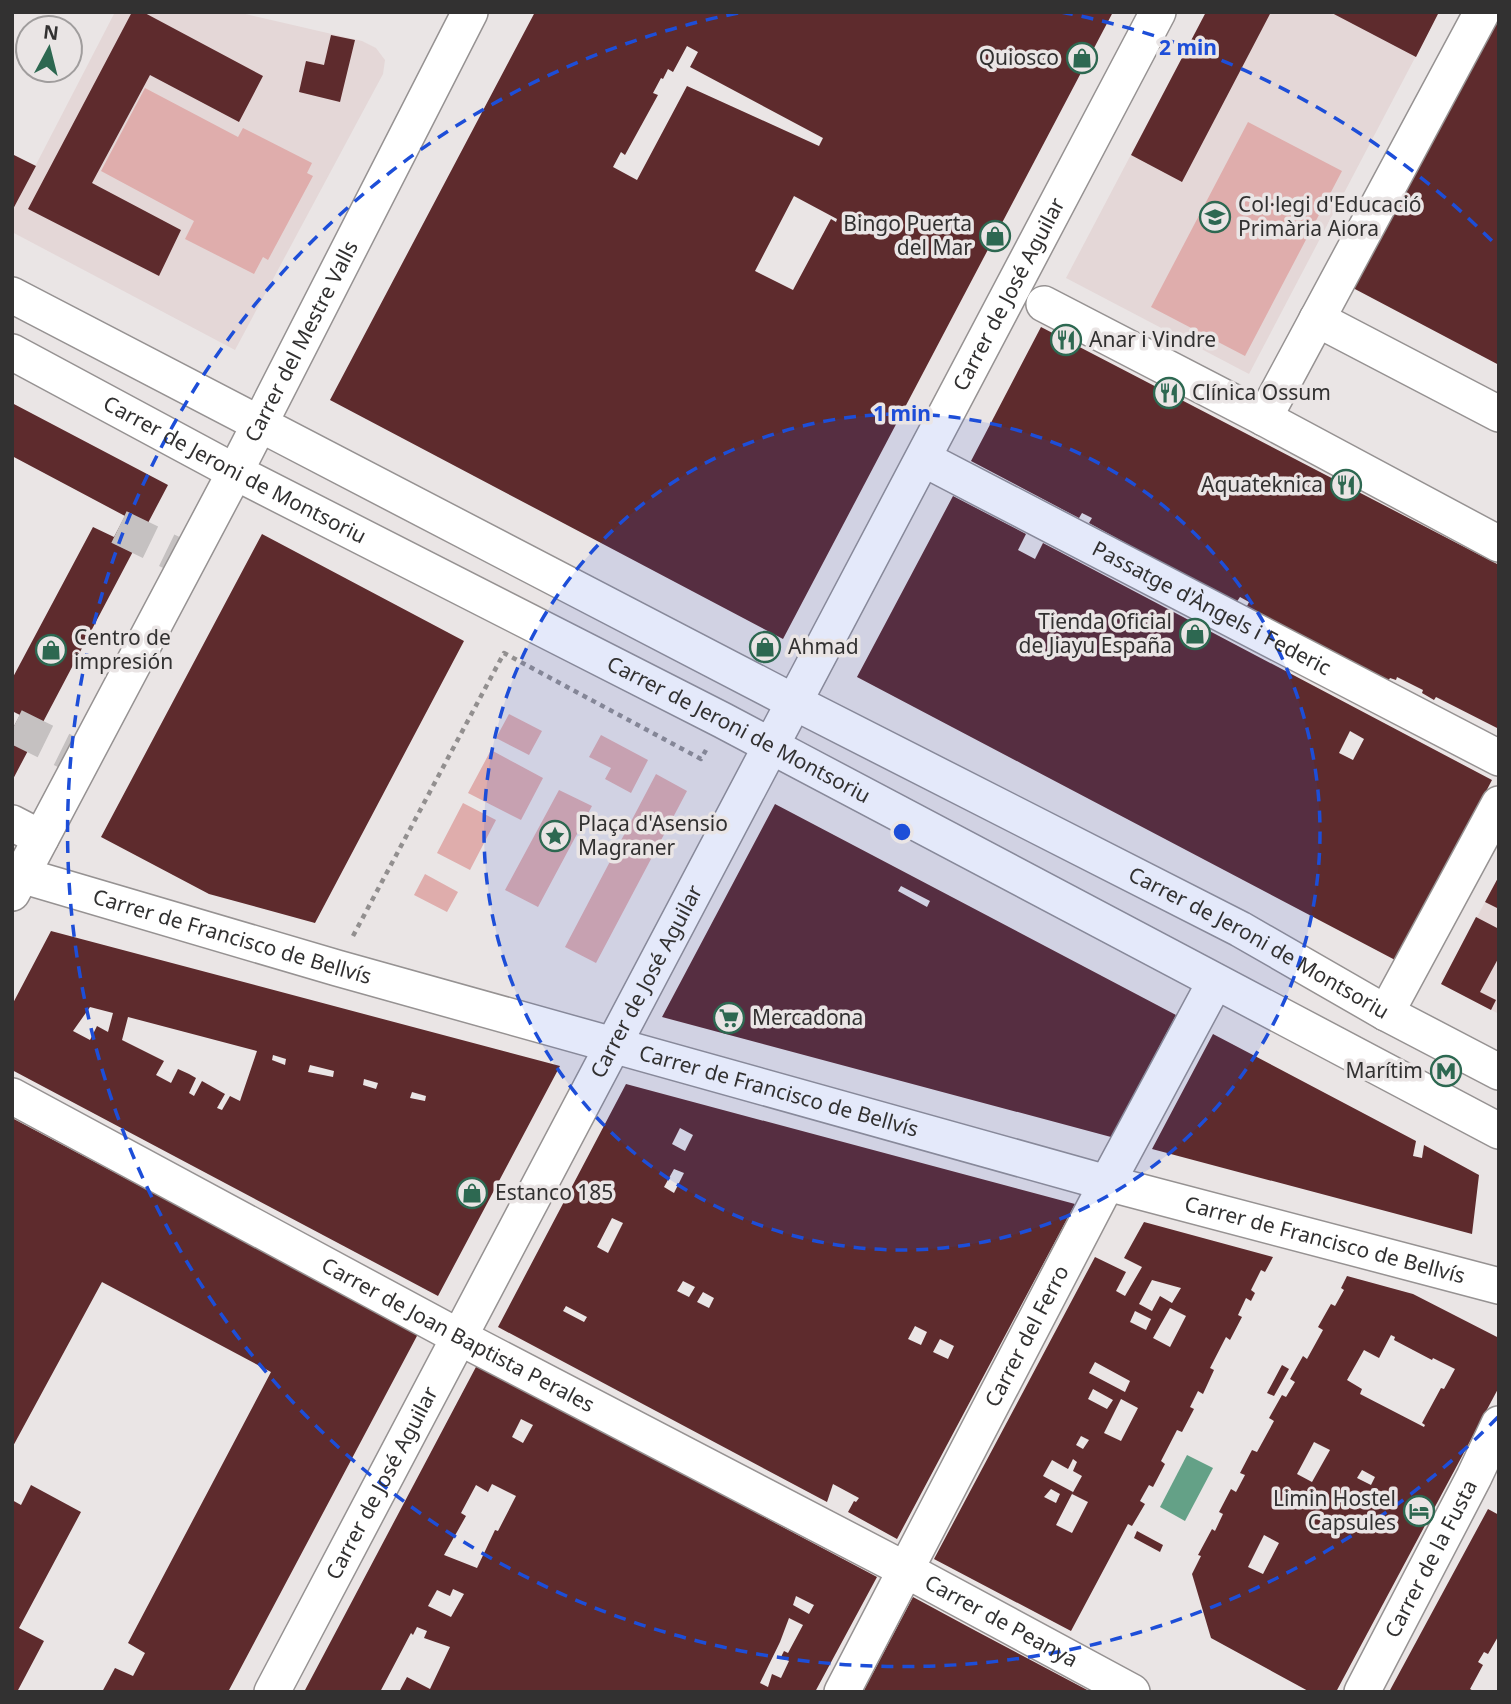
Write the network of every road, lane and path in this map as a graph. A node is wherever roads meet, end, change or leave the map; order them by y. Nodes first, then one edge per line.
1 (1158, 12) edge
2 (1482, 12) edge
3 (461, 15) edge
4 (12, 295) edge
5 (1044, 304) dead end
6 (1317, 319) junction
7 (12, 352) edge
8 (1499, 414) edge
9 (1264, 418) junction
10 (258, 424) junction
11 (924, 459) junction
12 (235, 472) junction
13 (1499, 544) edge
14 (794, 702) junction
15 (710, 741) dead end
16 (771, 746) junction
17 (1499, 758) edge
18 (1499, 804) edge
19 (27, 830) edge
20 (17, 884) edge
21 (348, 946) dead end
22 (1215, 982) junction
23 (1386, 1013) junction
24 (613, 1044) junction
25 (1499, 1072) edge
26 (12, 1096) edge
27 (1499, 1131) edge
28 (1107, 1183) junction
29 (1499, 1286) edge
30 (459, 1337) junction
31 (1499, 1424) edge
32 (1486, 1483) edge
33 (906, 1570) junction
34 (272, 1692) edge
35 (842, 1692) edge
36 (1132, 1692) edge
37 (1362, 1692) edge

1 - 11 street, Carrer de José Aguilar
2 - 6 street
3 - 10 street, Carrer del Mestre Valls
4 - 10 street, Carrer de Jeroni de Montsoriu
5 - 9 street
6 - 8 street
6 - 9 street
7 - 12 street, Carrer de Jeroni de Montsoriu
9 - 13 street
10 - 12 street, Carrer del Mestre Valls
10 - 14 street, Carrer de Jeroni de Montsoriu
11 - 14 street, Carrer de José Aguilar
11 - 17 street, Passatge d'Àngels i Federic
12 - 16 street, Carrer de Jeroni de Montsoriu
12 - 19 street, Carrer del Mestre Valls
14 - 16 street, Carrer de José Aguilar
14 - 23 street, Carrer de Jeroni de Montsoriu
15 - 21 path
16 - 22 street, Carrer de Jeroni de Montsoriu
16 - 24 street, Carrer de José Aguilar
18 - 23 street
19 - 20 street, Carrer del Mestre Valls
20 - 24 street, Carrer de Francisco de Bellvís
22 - 27 street, Carrer de Jeroni de Montsoriu
22 - 28 street, Carrer del Ferro
23 - 25 street, Carrer de Jeroni de Montsoriu
24 - 28 street, Carrer de Francisco de Bellvís
24 - 30 street, Carrer de José Aguilar
26 - 30 street, Carrer de Joan Baptista Perales
28 - 29 street, Carrer de Francisco de Bellvís
28 - 33 street, Carrer del Ferro
30 - 33 street, Carrer de Joan Baptista Perales
30 - 34 street, Carrer de José Aguilar
31 - 32 street, Carrer de la Fusta
32 - 37 street, Carrer de la Fusta
33 - 35 street, Carrer del Ferro
33 - 36 street, Carrer de Peanya

